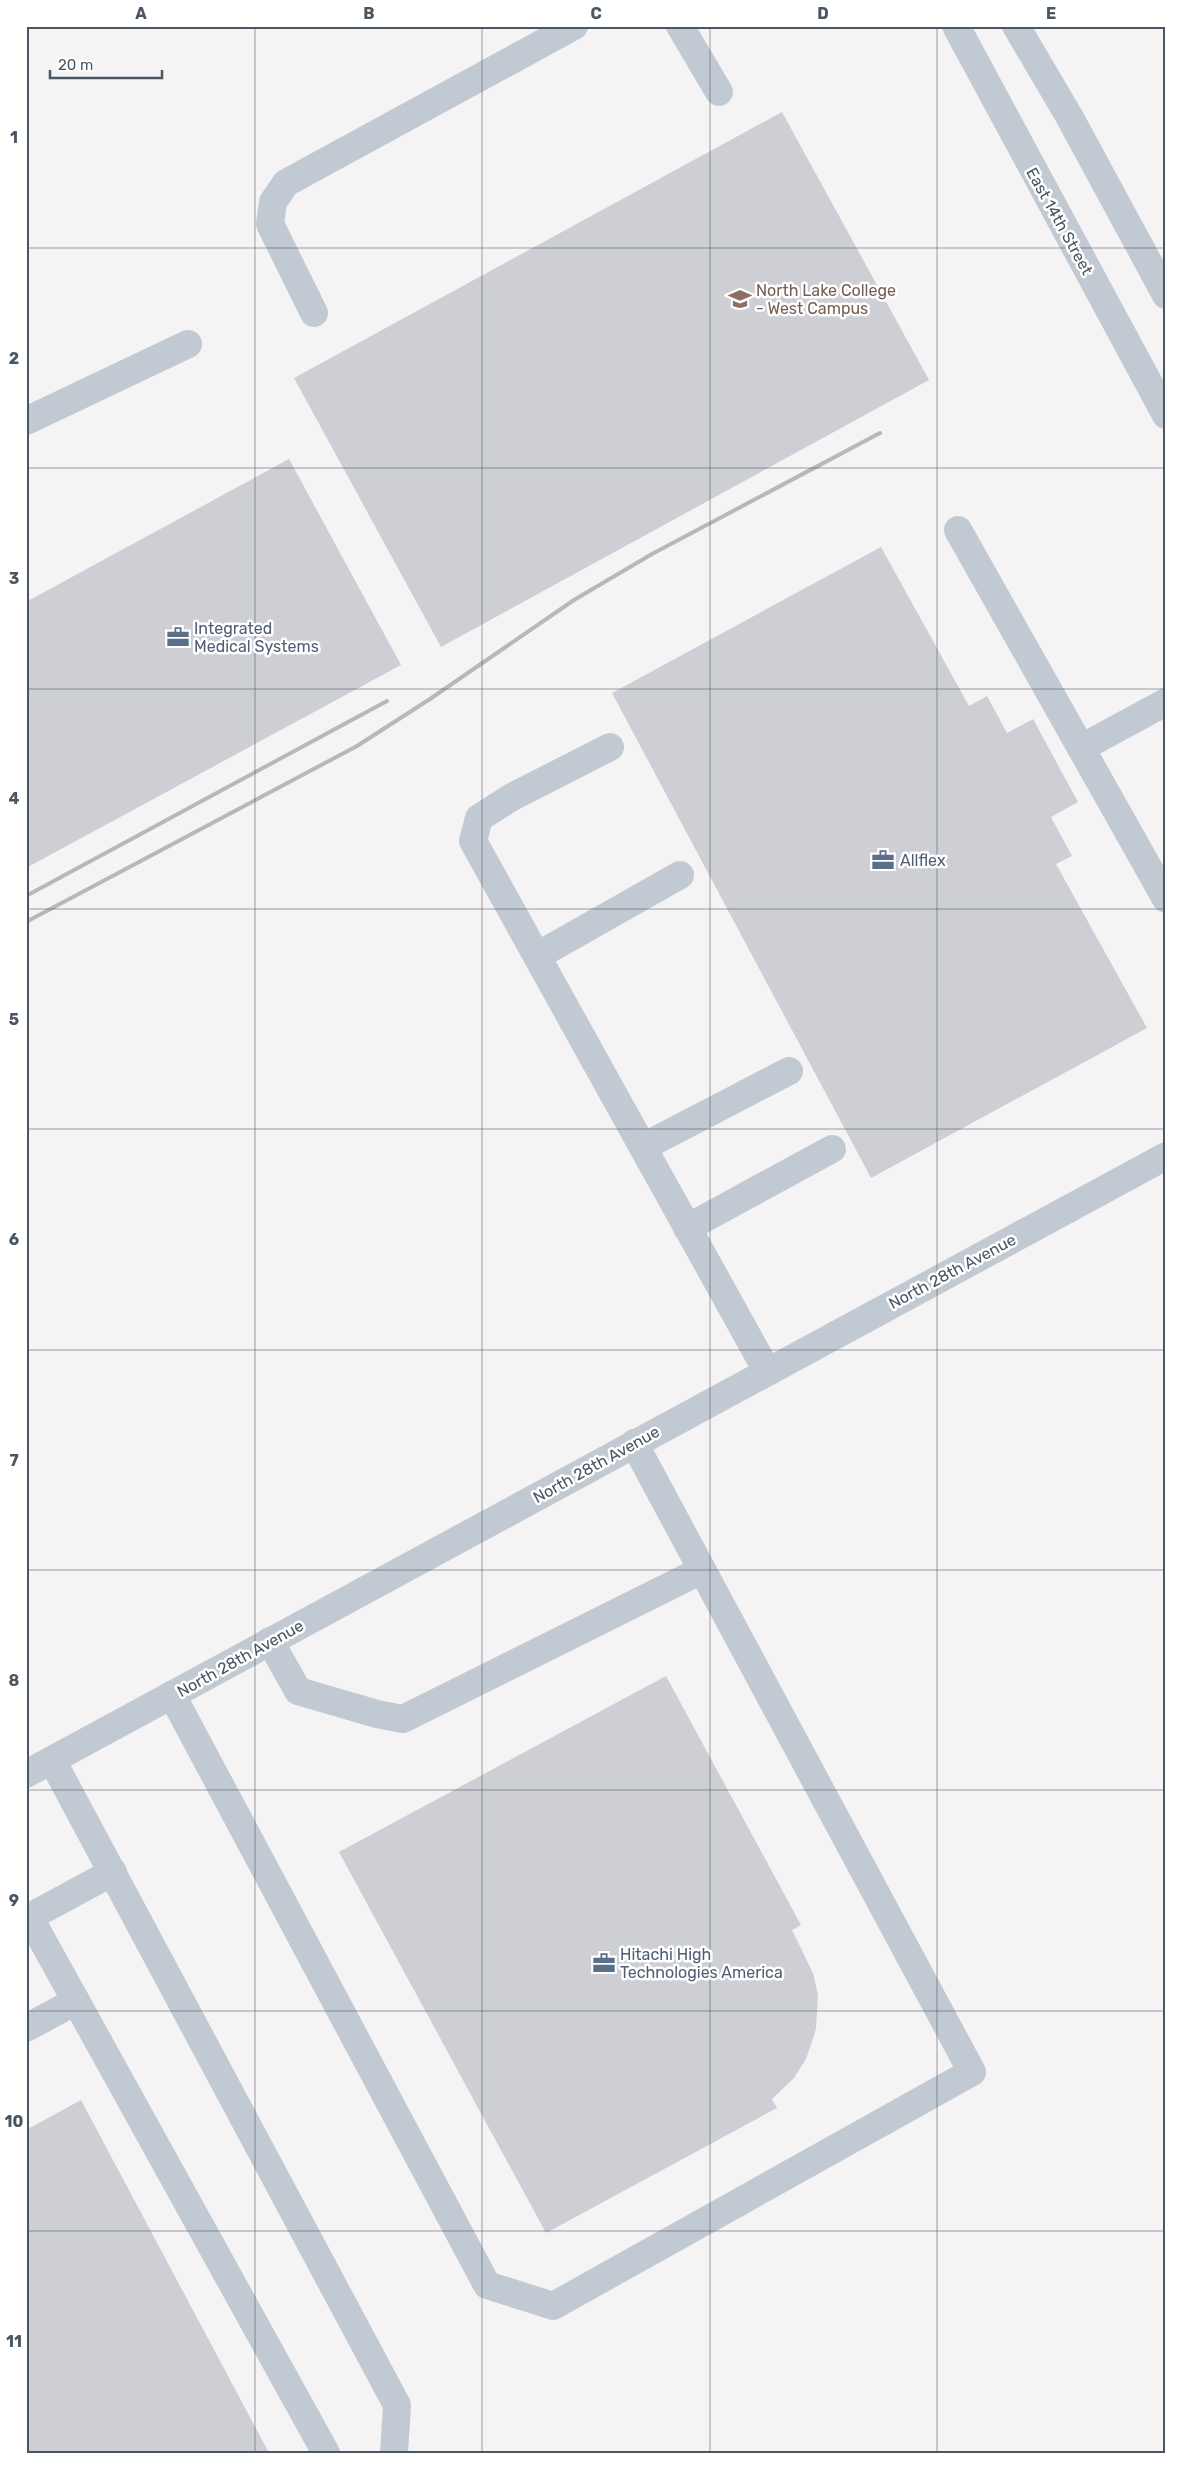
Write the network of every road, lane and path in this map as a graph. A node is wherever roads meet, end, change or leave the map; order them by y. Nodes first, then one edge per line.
1 (574, 26) edge
2 (680, 26) edge
3 (956, 26) edge
4 (1016, 26) edge
5 (719, 92) dead end
6 (1166, 295) edge
7 (314, 313) dead end
8 (188, 344) dead end
9 (1166, 415) edge
10 (26, 421) edge
11 (958, 530) dead end
12 (1166, 702) edge
13 (610, 747) dead end
14 (1081, 748) junction
15 (680, 875) dead end
16 (1166, 899) edge
17 (537, 956) junction
18 (789, 1071) dead end
19 (643, 1147) junction
20 (832, 1149) dead end
21 (1166, 1156) edge
22 (687, 1228) junction
23 (767, 1371) junction
24 (634, 1443) junction
25 (702, 1570) junction
26 (270, 1641) junction
27 (172, 1694) junction
28 (52, 1760) junction
29 (26, 1774) edge
30 (113, 1872) junction
31 (28, 1919) edge
32 (76, 2001) junction
33 (26, 2028) edge
34 (326, 2453) edge
35 (394, 2453) edge

1 - 7 street
2 - 5 street
3 - 9 street, East 14th Street
4 - 6 street
8 - 10 street
11 - 14 street
12 - 14 street
13 - 17 street
14 - 16 street
15 - 17 street
17 - 19 street
18 - 19 street
19 - 22 street
20 - 22 street
21 - 23 street, North 28th Avenue
22 - 23 street
23 - 24 street, North 28th Avenue
24 - 25 street
24 - 26 street, North 28th Avenue
25 - 26 street
25 - 27 street
26 - 27 street, North 28th Avenue
27 - 28 street, North 28th Avenue
28 - 29 street, North 28th Avenue
28 - 30 street
30 - 31 street
30 - 35 street
31 - 32 street
32 - 33 street
32 - 34 street

